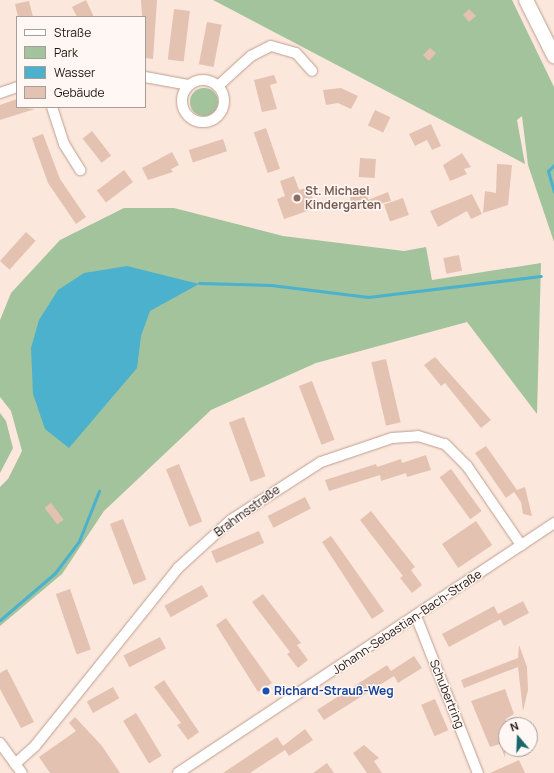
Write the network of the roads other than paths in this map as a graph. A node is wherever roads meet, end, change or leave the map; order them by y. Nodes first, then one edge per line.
1 (526, 0) edge
2 (554, 56) edge
3 (312, 72) dead end
4 (146, 78) edge
5 (189, 85) junction
6 (218, 86) junction
7 (16, 87) edge
8 (0, 92) edge
9 (52, 108) edge
10 (80, 170) dead end
11 (554, 523) edge
12 (521, 545) junction
13 (416, 616) junction
14 (0, 743) edge
15 (15, 764) junction
16 (474, 772) edge
17 (22, 773) edge
18 (178, 773) edge

1 - 2 main road
3 - 6 street
4 - 5 street
5 - 6 street
5 - 6 street
7 - 8 street
9 - 10 street
11 - 12 street, Johann-Sebastian-Bach-Straße
12 - 13 street, Johann-Sebastian-Bach-Straße
12 - 15 street, Brahmsstraße
13 - 16 street, Schubertring
13 - 18 street, Johann-Sebastian-Bach-Straße
14 - 15 street
15 - 17 street

